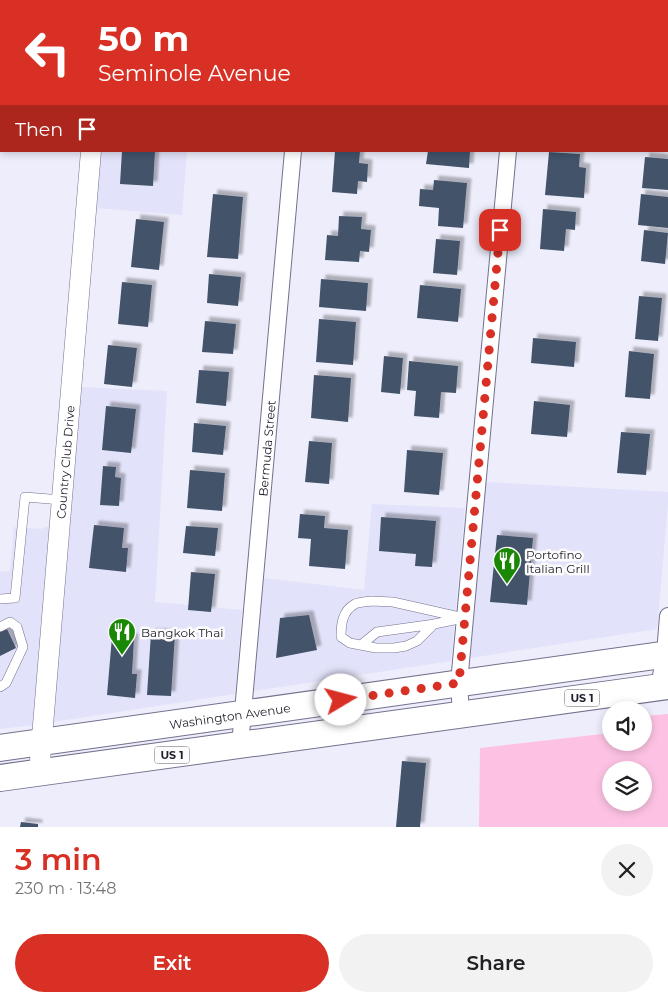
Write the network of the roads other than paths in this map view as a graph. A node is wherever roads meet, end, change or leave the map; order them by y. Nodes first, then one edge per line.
1 (91, 152) edge
2 (293, 152) edge
3 (508, 152) edge
4 (63, 500) junction
5 (0, 599) edge
6 (668, 616) edge
7 (464, 618) junction
8 (435, 624) junction
9 (0, 626) edge
10 (361, 646) junction
11 (666, 654) edge
12 (459, 683) junction
13 (0, 687) edge
14 (663, 687) edge
15 (243, 714) junction
16 (461, 714) junction
17 (42, 742) junction
18 (240, 745) junction
19 (0, 748) edge
20 (39, 773) junction
21 (0, 778) edge

1 - 4 street, Country Club Drive
2 - 15 street, Bermuda Street
3 - 7 street
4 - 5 lane
4 - 17 street, Country Club Drive
6 - 11 street
7 - 8 lane
7 - 10 lane
7 - 12 street
8 - 10 lane
8 - 10 lane
9 - 13 lane
11 - 12 main road, Washington Avenue
11 - 14 street
12 - 15 main road, Washington Avenue
12 - 16 street
14 - 16 main road, US 1
15 - 17 main road, Washington Avenue
15 - 18 street, Bermuda Street
16 - 18 main road, US 1
17 - 19 main road, Washington Avenue
17 - 20 street, Country Club Drive
18 - 20 main road, US 1
20 - 21 main road, US 1

